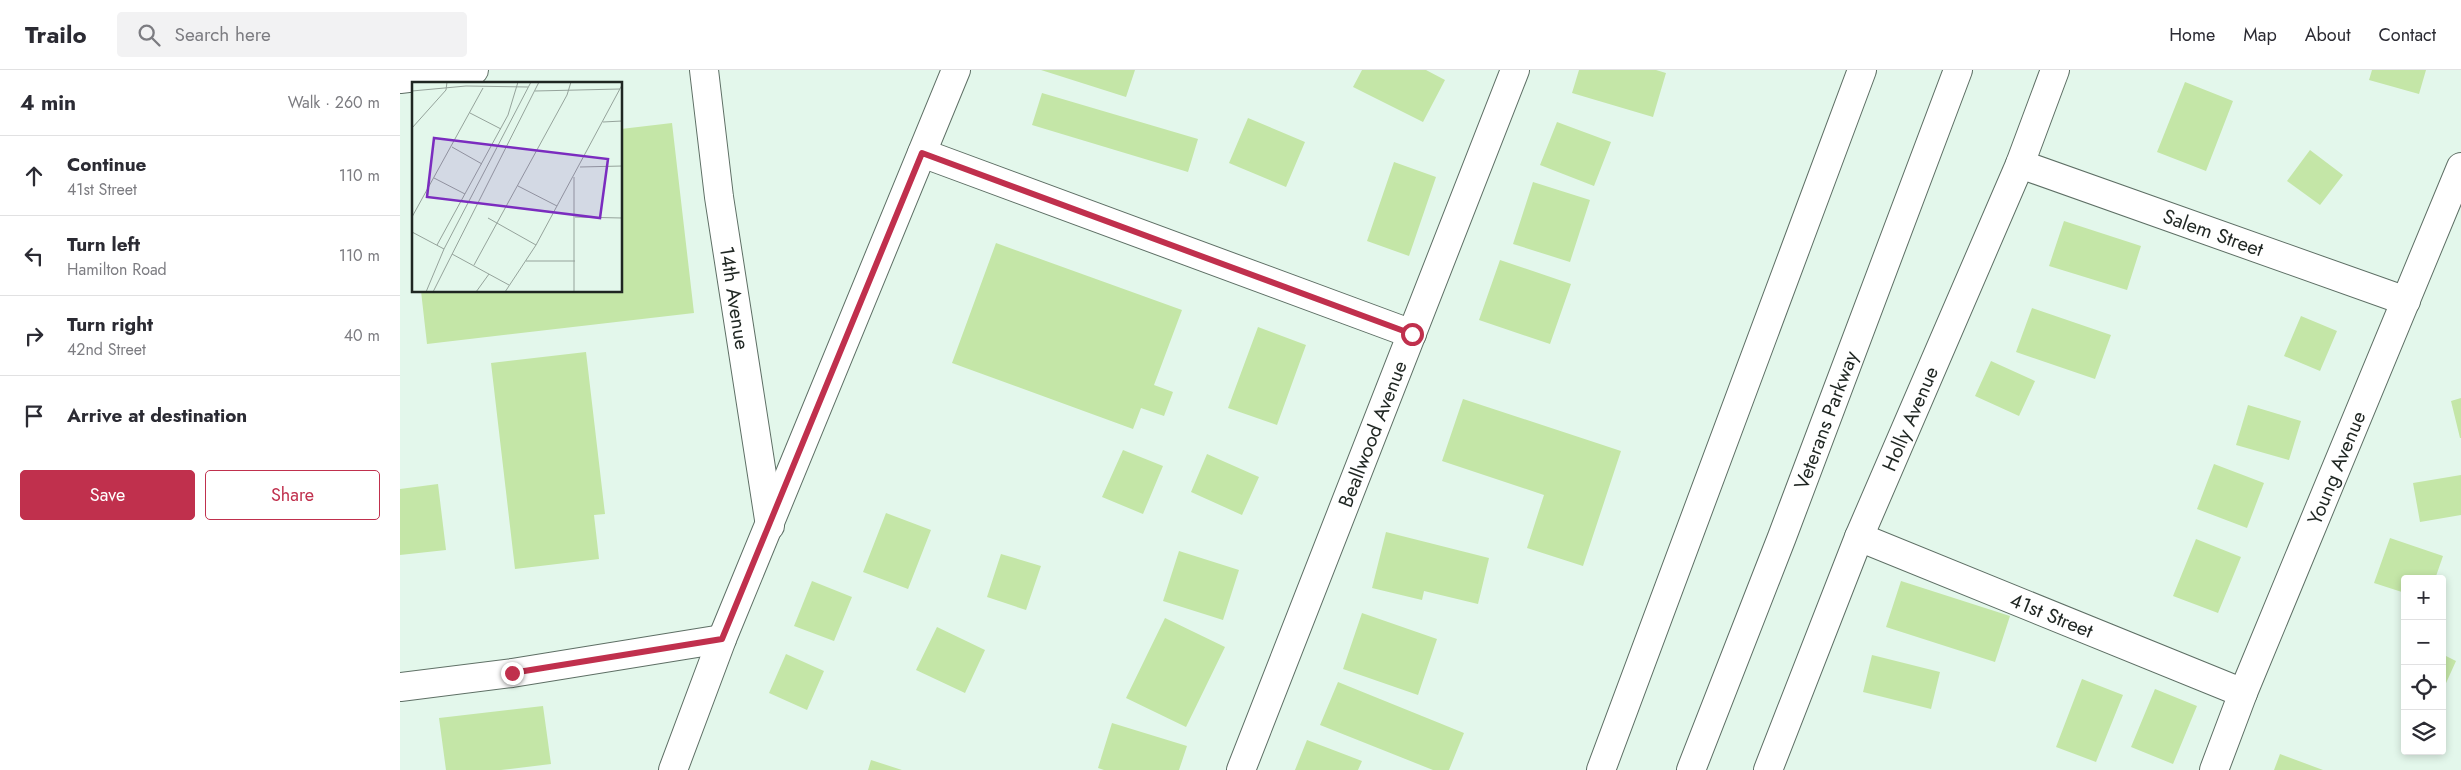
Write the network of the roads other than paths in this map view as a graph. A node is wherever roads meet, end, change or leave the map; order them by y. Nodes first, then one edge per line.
1 (474, 70) edge
2 (704, 70) edge
3 (956, 70) edge
4 (1515, 70) edge
5 (1862, 70) edge
6 (1958, 70) edge
7 (2055, 70) edge
8 (400, 79) edge
9 (922, 153) junction
10 (2020, 164) junction
11 (2461, 167) edge
12 (2406, 301) junction
13 (1412, 334) junction
14 (770, 526) junction
15 (1859, 537) junction
16 (722, 639) junction
17 (400, 687) edge
18 (2243, 693) junction
19 (673, 770) edge
20 (1241, 770) edge
21 (1601, 770) edge
22 (1691, 770) edge
23 (1768, 770) edge
24 (2214, 770) edge

1 - 8 street
2 - 14 street, 14th Avenue
3 - 9 street
4 - 13 street, Beallwood Avenue
5 - 21 street
6 - 22 street, Veterans Parkway
7 - 10 street, Holly Avenue
9 - 13 street
9 - 14 street
10 - 12 street, Salem Street
10 - 15 street, Holly Avenue
11 - 12 street, Young Avenue
12 - 18 street, Young Avenue
13 - 20 street, Beallwood Avenue
14 - 16 street
15 - 18 street, 41st Street
15 - 23 street, Holly Avenue
16 - 17 street
16 - 19 street
18 - 24 street, Young Avenue

